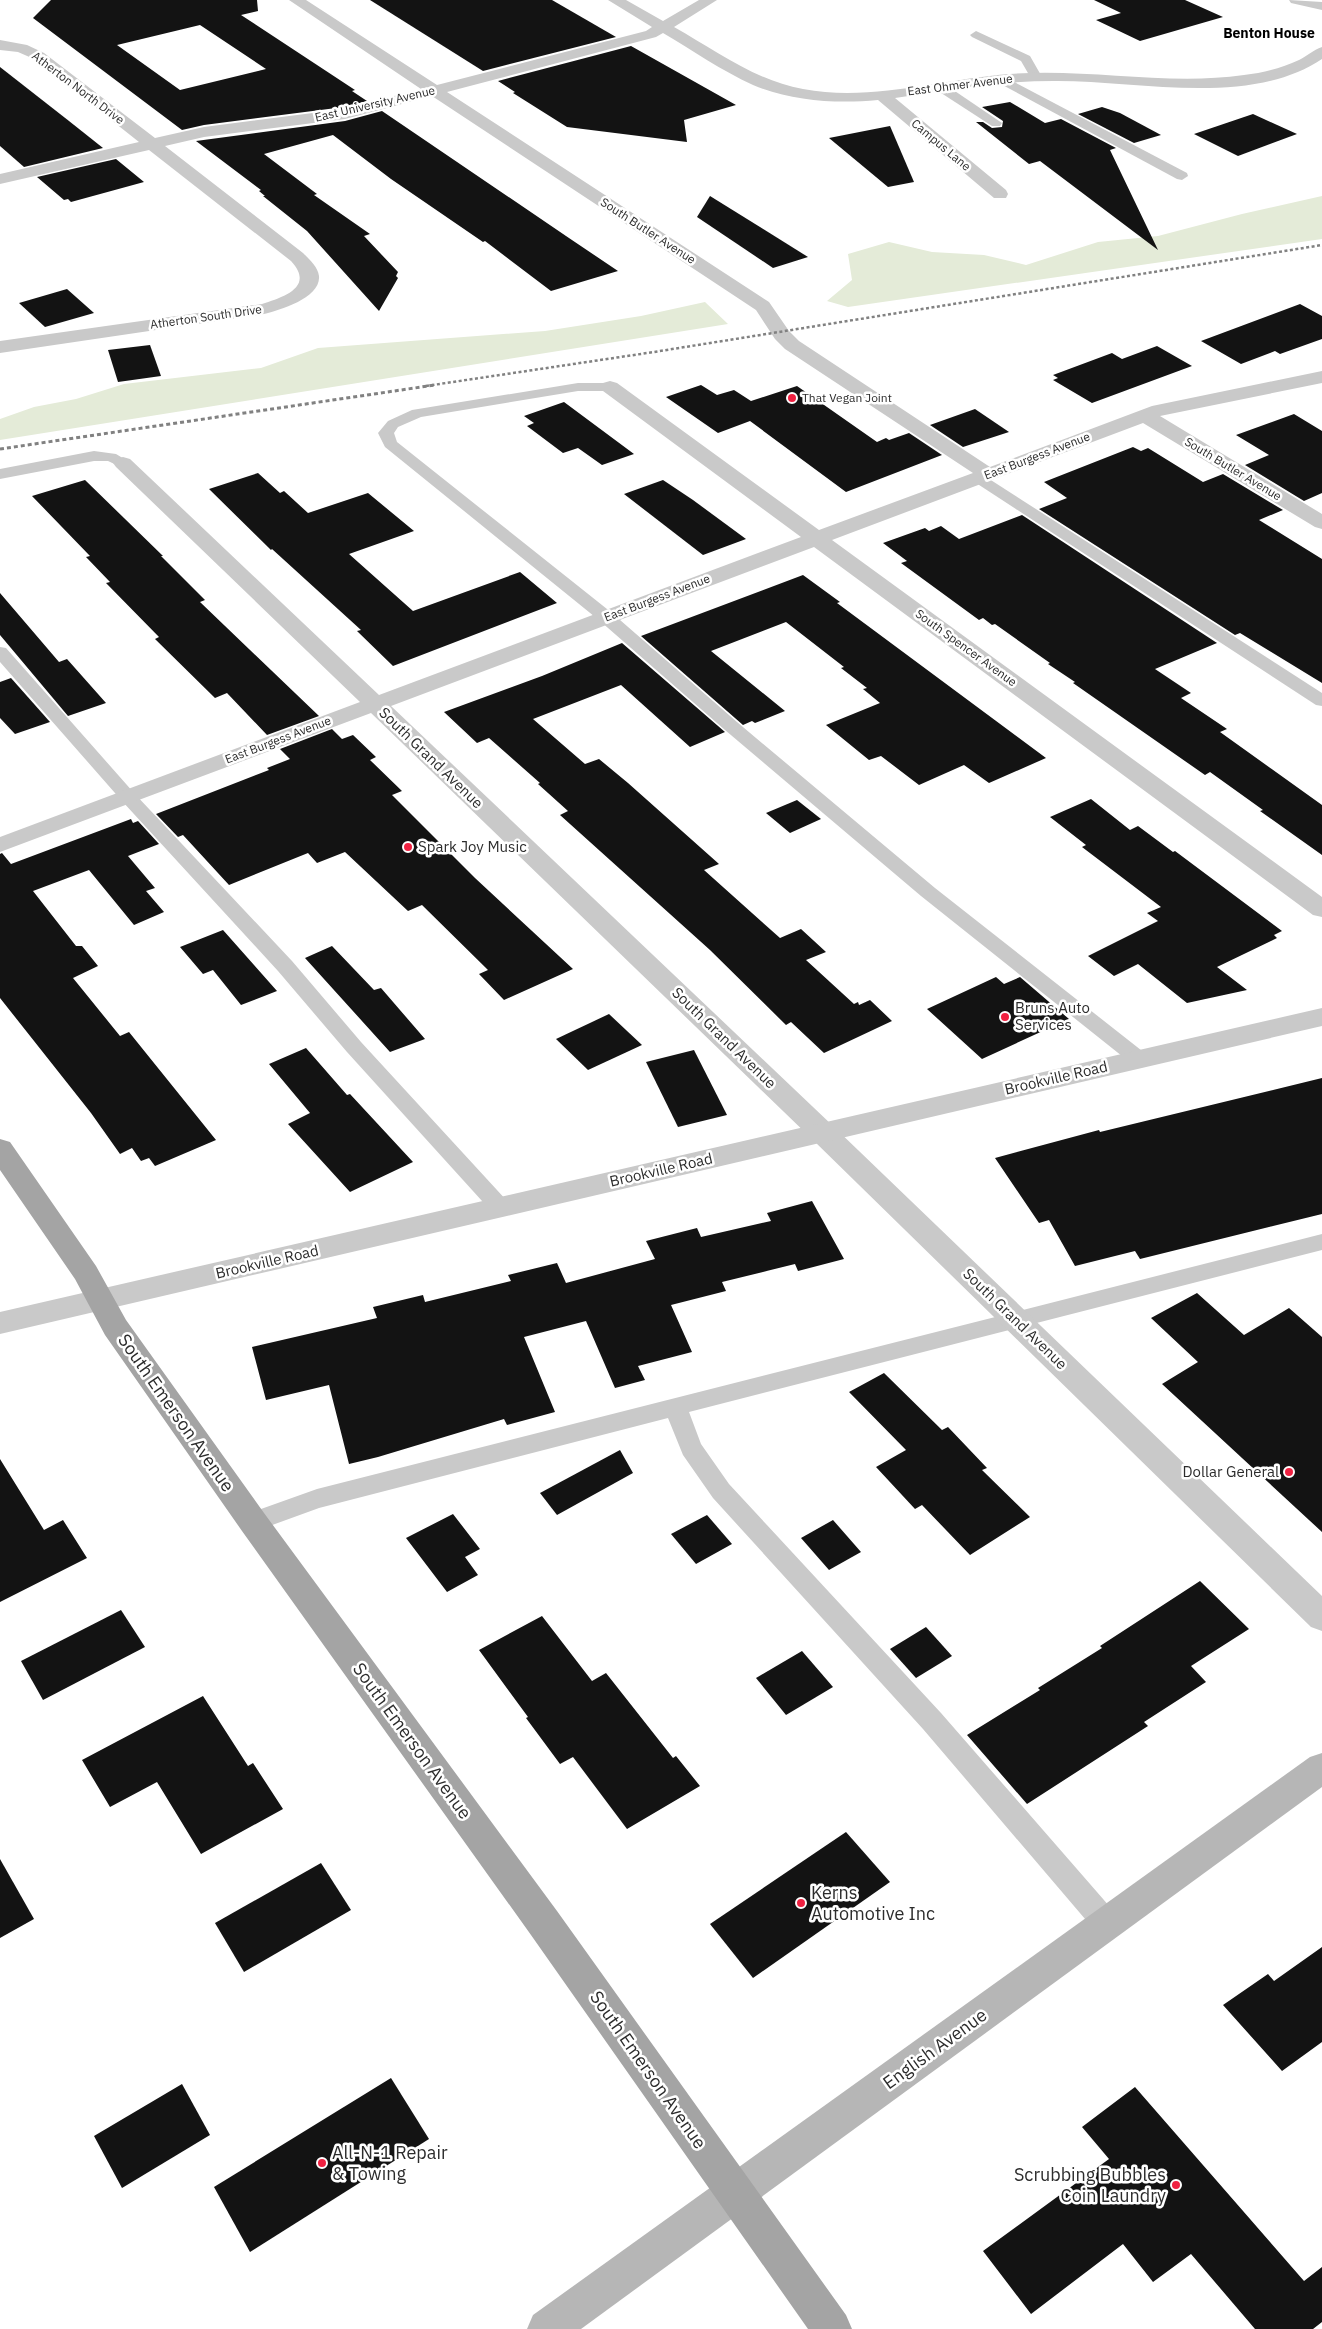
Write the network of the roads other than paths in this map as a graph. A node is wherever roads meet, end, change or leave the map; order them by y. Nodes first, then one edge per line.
1 (326, 0) edge
2 (615, 0) edge
3 (710, 0) edge
4 (1296, 0) edge
5 (301, 3) edge
6 (1322, 6) edge
7 (663, 27) junction
8 (976, 35) dead end
9 (0, 45) edge
10 (1322, 52) edge
11 (1036, 77) junction
12 (1001, 79) junction
13 (939, 86) junction
14 (434, 90) junction
15 (883, 96) junction
16 (996, 123) dead end
17 (151, 143) junction
18 (1182, 176) dead end
19 (0, 179) edge
20 (1000, 194) dead end
21 (0, 347) edge
22 (1322, 377) edge
23 (610, 387) joint
24 (1144, 415) junction
25 (123, 463) joint
26 (0, 474) edge
27 (983, 476) junction
28 (1322, 523) edge
29 (817, 539) junction
30 (606, 617) junction
31 (0, 652) edge
32 (1322, 701) edge
33 (375, 704) junction
34 (128, 796) junction
35 (0, 845) edge
36 (1322, 909) edge
37 (1322, 1016) edge
38 (1139, 1059) junction
39 (823, 1133) junction
40 (0, 1149) edge
41 (500, 1207) junction
42 (1322, 1242) edge
43 (100, 1300) junction
44 (1014, 1318) junction
45 (0, 1323) edge
46 (675, 1406) junction
47 (253, 1522) junction
48 (1322, 1617) edge
49 (1322, 1768) edge
50 (1107, 1924) junction
51 (735, 2194) junction
52 (547, 2329) edge
53 (832, 2329) edge

1 - 5 street
2 - 7 street, East Ohmer Avenue
3 - 7 street, East University Avenue
4 - 6 street
5 - 14 street, South Butler Avenue
7 - 14 street, East University Avenue
7 - 15 street, East Ohmer Avenue
8 - 11 lane
9 - 17 street, Atherton North Drive
10 - 11 street, East Ohmer Avenue
11 - 12 street, East Ohmer Avenue
12 - 13 street, East Ohmer Avenue
12 - 18 lane
13 - 15 street, East Ohmer Avenue
13 - 16 lane
14 - 17 street, East University Avenue
14 - 27 street, South Butler Avenue
15 - 20 street, Campus Lane
17 - 19 street, East University Avenue
17 - 21 street, Atherton South Drive
22 - 24 street, East Burgess Avenue
23 - 29 street, South Spencer Avenue
23 - 30 lane
24 - 27 street, East Burgess Avenue
24 - 28 street, South Butler Avenue
25 - 26 lane
25 - 33 street, South Grand Avenue
27 - 29 street, East Burgess Avenue
27 - 32 lane
29 - 30 street, East Burgess Avenue
29 - 36 street, South Spencer Avenue
30 - 33 street, East Burgess Avenue
30 - 38 lane
31 - 34 lane
33 - 34 street, East Burgess Avenue
33 - 39 street, South Grand Avenue
34 - 35 street, East Burgess Avenue
34 - 41 lane
37 - 38 street, Brookville Road
38 - 39 street, Brookville Road
39 - 41 street, Brookville Road
39 - 44 street, South Grand Avenue
40 - 43 main road, South Emerson Avenue
41 - 43 street, Brookville Road
42 - 44 lane
43 - 45 street, Brookville Road
43 - 47 main road, South Emerson Avenue
44 - 46 lane
44 - 48 street, South Grand Avenue
46 - 47 lane
46 - 50 lane
47 - 51 main road, South Emerson Avenue
49 - 50 main road, English Avenue
50 - 51 main road, English Avenue
51 - 52 main road, English Avenue
51 - 53 main road, South Emerson Avenue

